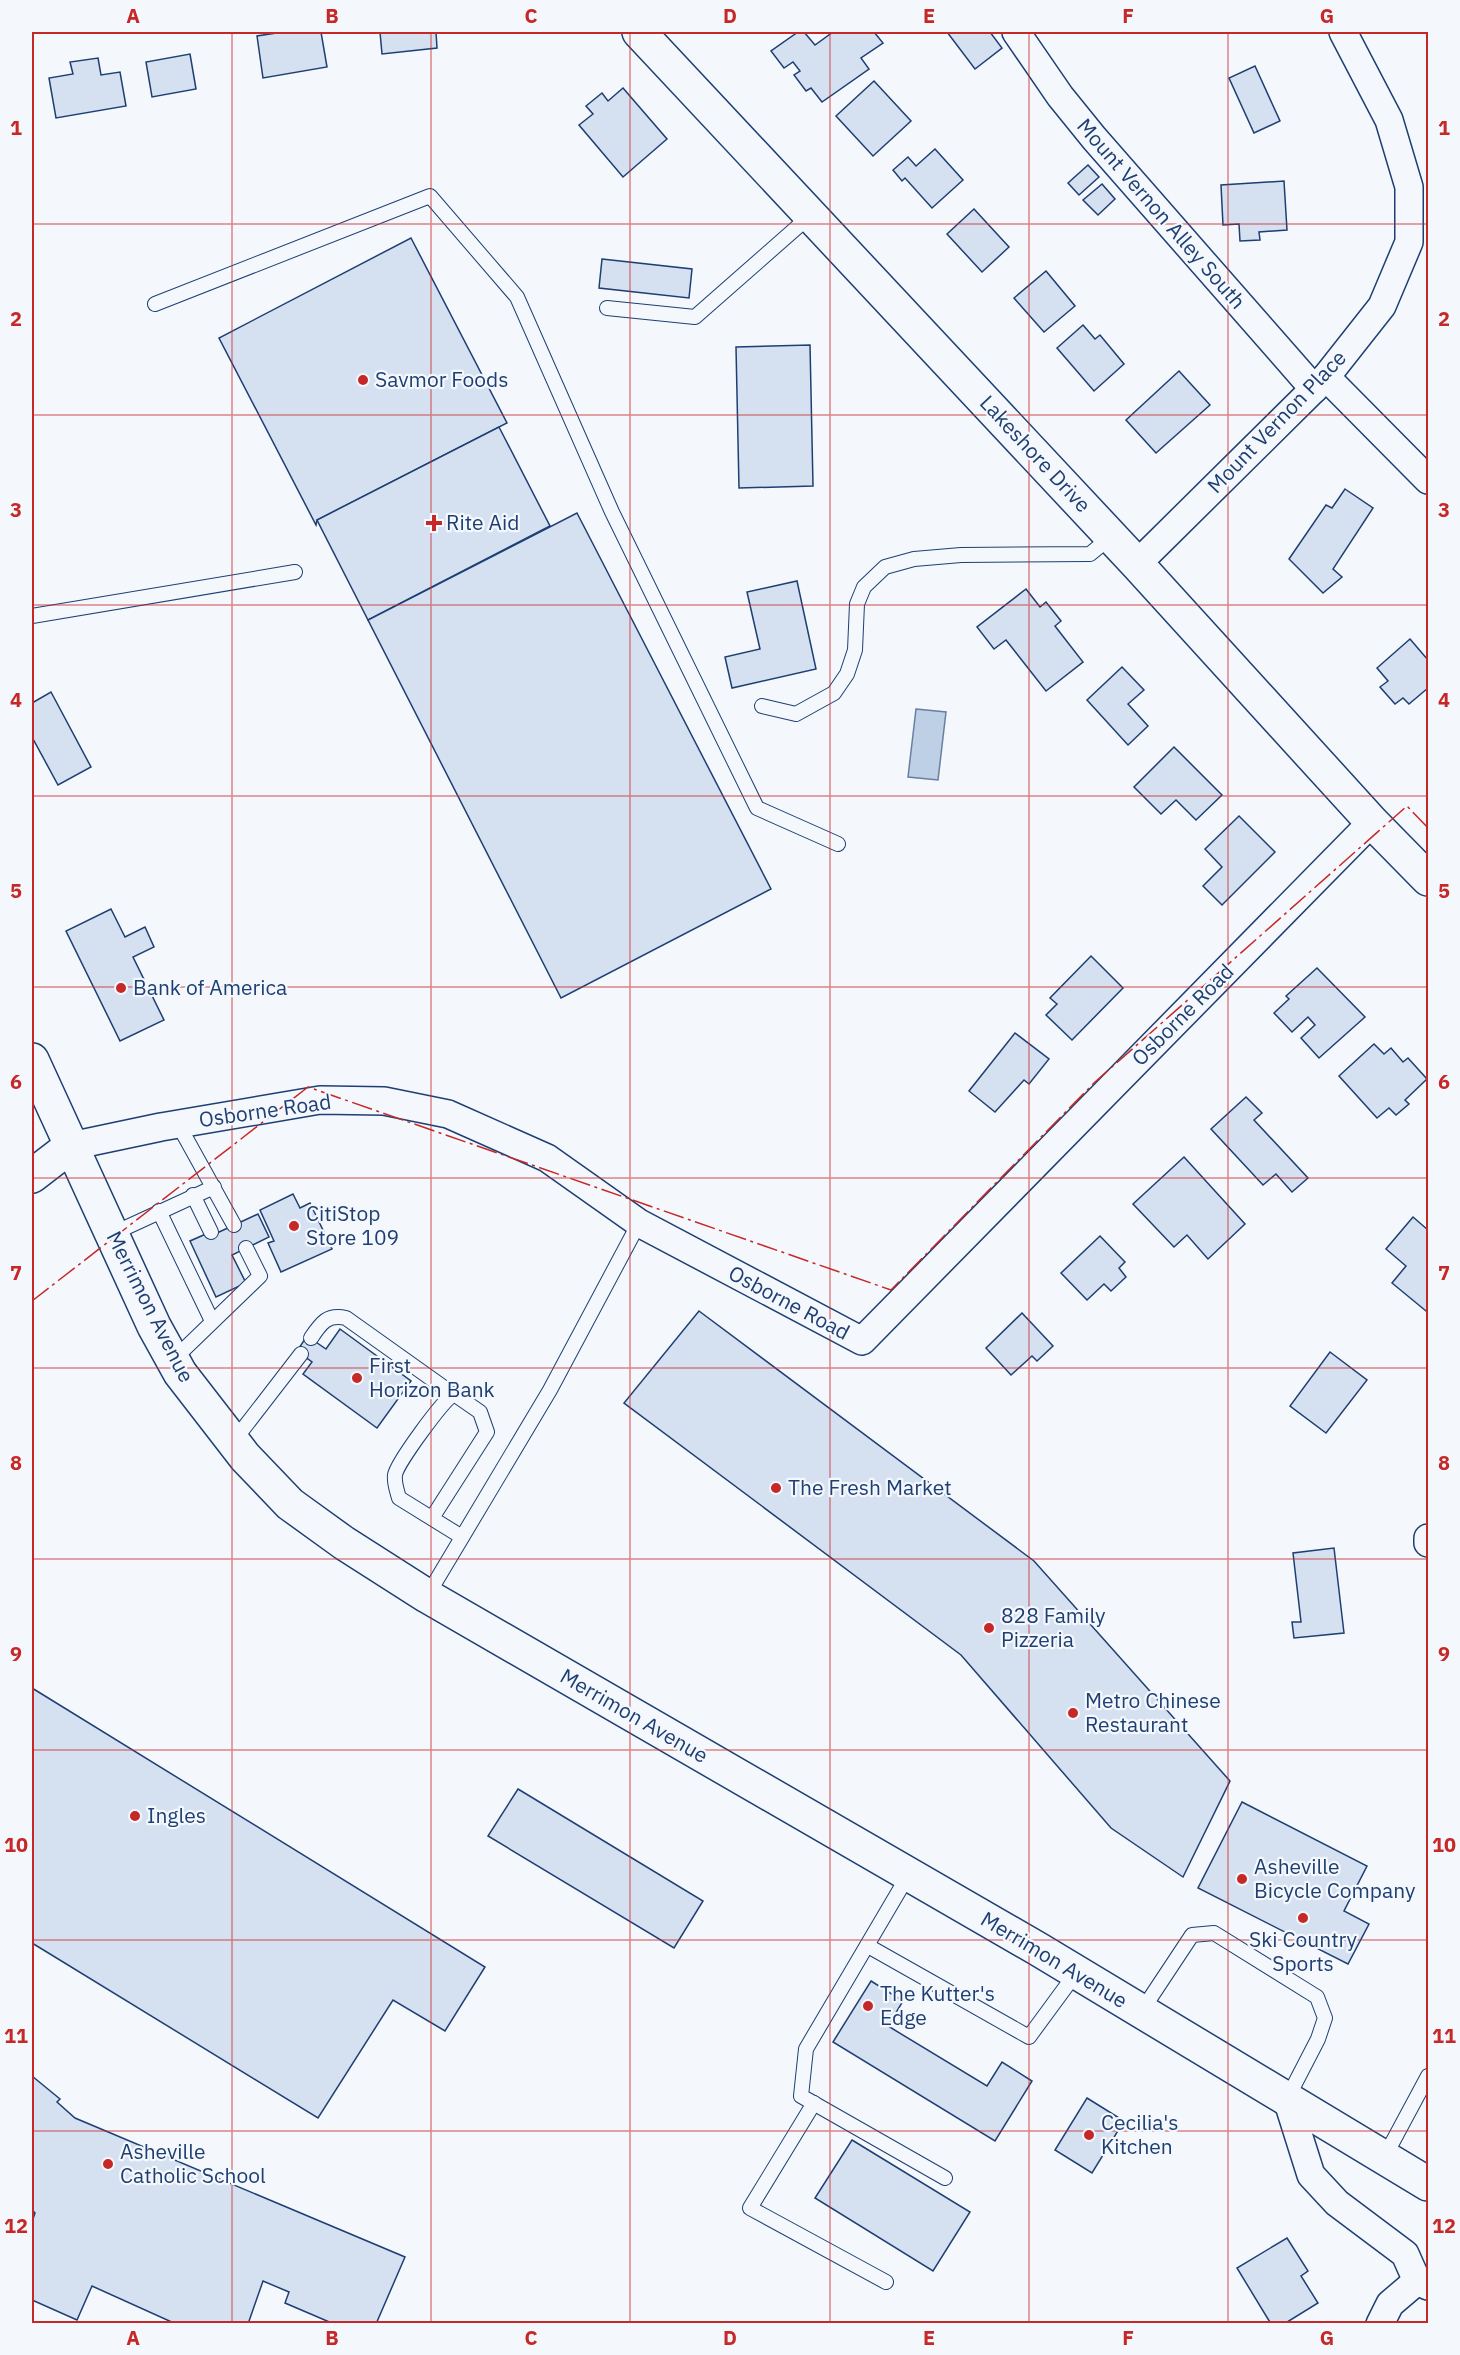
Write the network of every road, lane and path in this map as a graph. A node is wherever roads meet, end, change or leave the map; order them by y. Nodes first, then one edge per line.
1 (639, 32) edge
2 (1017, 32) edge
3 (1343, 32) edge
4 (811, 214) junction
5 (155, 304) dead end
6 (607, 308) dead end
7 (1320, 383) junction
8 (1428, 480) edge
9 (1112, 536) junction
10 (1137, 564) junction
11 (295, 572) dead end
12 (32, 616) edge
13 (762, 706) dead end
14 (1372, 822) junction
15 (838, 844) dead end
16 (1428, 879) edge
17 (32, 1060) edge
18 (178, 1124) junction
19 (71, 1146) junction
20 (32, 1176) edge
21 (214, 1187) junction
22 (193, 1195) junction
23 (159, 1211) junction
24 (639, 1223) junction
25 (234, 1225) dead end
26 (211, 1232) dead end
27 (112, 1234) junction
28 (246, 1248) dead end
29 (212, 1321) junction
30 (311, 1338) dead end
31 (301, 1354) dead end
32 (173, 1360) junction
33 (447, 1398) junction
34 (233, 1442) junction
35 (432, 1518) junction
36 (462, 1537) junction
37 (1428, 1538) edge
38 (1428, 1543) edge
39 (428, 1596) junction
40 (909, 1874) junction
41 (868, 1946) junction
42 (1076, 1972) junction
43 (1141, 2012) junction
44 (1428, 2076) edge
45 (1287, 2099) junction
46 (814, 2103) junction
47 (1384, 2157) junction
48 (945, 2178) dead end
49 (1427, 2180) edge
50 (886, 2282) dead end
51 (1423, 2283) edge
52 (1380, 2324) edge

1 - 4 main road, Lakeshore Drive
2 - 7 street, Mount Vernon Alley South
3 - 7 street, Mount Vernon Place
4 - 6 lane
4 - 9 main road, Lakeshore Drive
5 - 15 lane
7 - 8 street, Mount Vernon Alley South
7 - 10 street, Mount Vernon Place
9 - 10 main road, Lakeshore Drive
9 - 13 lane
10 - 14 main road, Lakeshore Drive
11 - 12 lane
14 - 16 main road, Lakeshore Drive
14 - 24 street, Osborne Road
17 - 19 main road, Merrimon Avenue
18 - 19 street, Osborne Road
18 - 21 lane
18 - 24 street, Osborne Road
19 - 20 main road
19 - 27 main road, Merrimon Avenue
21 - 22 lane
21 - 25 lane
22 - 23 lane
22 - 26 lane
23 - 27 lane
23 - 29 lane
24 - 36 lane
27 - 32 main road, Merrimon Avenue
28 - 29 lane
29 - 32 lane
30 - 33 lane
31 - 34 lane
32 - 34 main road, Merrimon Avenue
33 - 35 lane
33 - 35 lane
34 - 39 main road, Merrimon Avenue
35 - 36 lane
36 - 39 lane
37 - 38 street
39 - 40 main road, Merrimon Avenue
40 - 41 lane
40 - 42 main road, Merrimon Avenue
41 - 42 lane
41 - 46 lane
42 - 43 main road, Merrimon Avenue
43 - 45 main road, Merrimon Avenue
43 - 45 lane
44 - 47 lane
45 - 47 main road, Merrimon Avenue
45 - 51 street
46 - 48 lane
46 - 50 lane
47 - 49 main road, Merrimon Avenue
51 - 52 street

